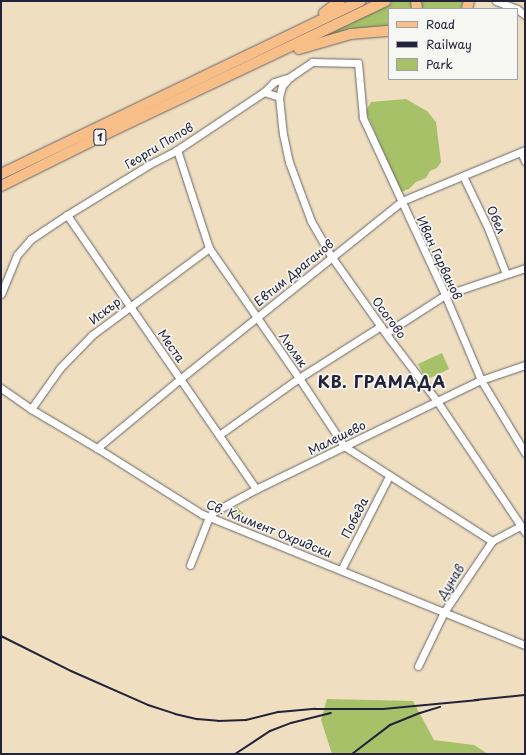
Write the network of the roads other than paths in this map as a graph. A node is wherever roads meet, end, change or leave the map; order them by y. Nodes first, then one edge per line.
1 (340, 1) edge
2 (360, 1) edge
3 (386, 1) edge
4 (496, 1) edge
5 (514, 8) edge
6 (388, 31) edge
7 (240, 59) junction
8 (358, 62) joint
9 (245, 69) junction
10 (290, 77) junction
11 (264, 92) junction
12 (279, 97) junction
13 (177, 150) junction
14 (523, 151) edge
15 (525, 161) edge
16 (1, 174) edge
17 (463, 176) junction
18 (1, 186) edge
19 (402, 201) junction
20 (67, 215) junction
21 (209, 248) junction
22 (331, 256) junction
23 (525, 268) edge
24 (506, 274) junction
25 (1, 294) edge
26 (445, 295) junction
27 (129, 305) junction
28 (256, 317) junction
29 (380, 326) junction
30 (386, 333) junction
31 (525, 365) edge
32 (180, 378) junction
33 (299, 378) junction
34 (481, 380) junction
35 (1, 388) edge
36 (437, 401) junction
37 (31, 409) junction
38 (219, 435) junction
39 (344, 446) junction
40 (97, 448) junction
41 (525, 453) edge
42 (389, 476) junction
43 (256, 489) junction
44 (209, 517) junction
45 (523, 529) edge
46 (492, 540) junction
47 (190, 565) dead end
48 (341, 570) junction
49 (444, 612) junction
50 (525, 645) edge
51 (418, 666) dead end

1 - 7 main road
2 - 7 main road, 1
3 - 9 main road, 1
4 - 5 street
6 - 9 main road
7 - 16 main road, 1
8 - 10 street, Георги Попов
8 - 19 street, Иван Гарванов
9 - 18 main road, 1
10 - 11 street, Георги Попов
10 - 12 street
11 - 12 street
11 - 13 street, Георги Попов
12 - 22 street, Осогово
13 - 20 street, Георги Попов
13 - 21 street, Люляк
14 - 15 street
14 - 17 street, Евтим Драганов
17 - 19 street, Евтим Драганов
17 - 24 street, Обел
19 - 22 street, Евтим Драганов
19 - 26 street, Иван Гарванов
20 - 25 street, Георги Попов
20 - 27 street, Места
21 - 27 street, Искър
21 - 28 street, Люляк
22 - 28 street, Евтим Драганов
22 - 29 street, Осогово
23 - 24 street
24 - 26 street
26 - 30 street
26 - 34 street, Иван Гарванов
27 - 32 street, Места
27 - 37 street, Искър
28 - 32 street, Евтим Драганов
28 - 33 street, Люляк
29 - 30 street, Осогово
29 - 33 street
30 - 36 street, Осогово
31 - 34 street, Малешево
32 - 38 street, Места
32 - 40 street, Евтим Драганов
33 - 38 street
33 - 39 street, Люляк
34 - 36 street, Малешево
34 - 41 street, Иван Гарванов
35 - 37 street, Св. Климент Охридски
36 - 39 street, Малешево
36 - 45 street, Осогово
37 - 40 street, Св. Климент Охридски
38 - 43 street, Места
39 - 42 street, Люляк
39 - 43 street, Малешево
40 - 44 street, Св. Климент Охридски
42 - 46 street, Люляк
42 - 48 street, Победа
43 - 44 street, Малешево
44 - 47 street
44 - 48 street, Св. Климент Охридски
45 - 46 street, Дунав
46 - 49 street, Дунав
48 - 49 street, Св. Климент Охридски
49 - 50 street, Св. Климент Охридски
49 - 51 street, Дунав

